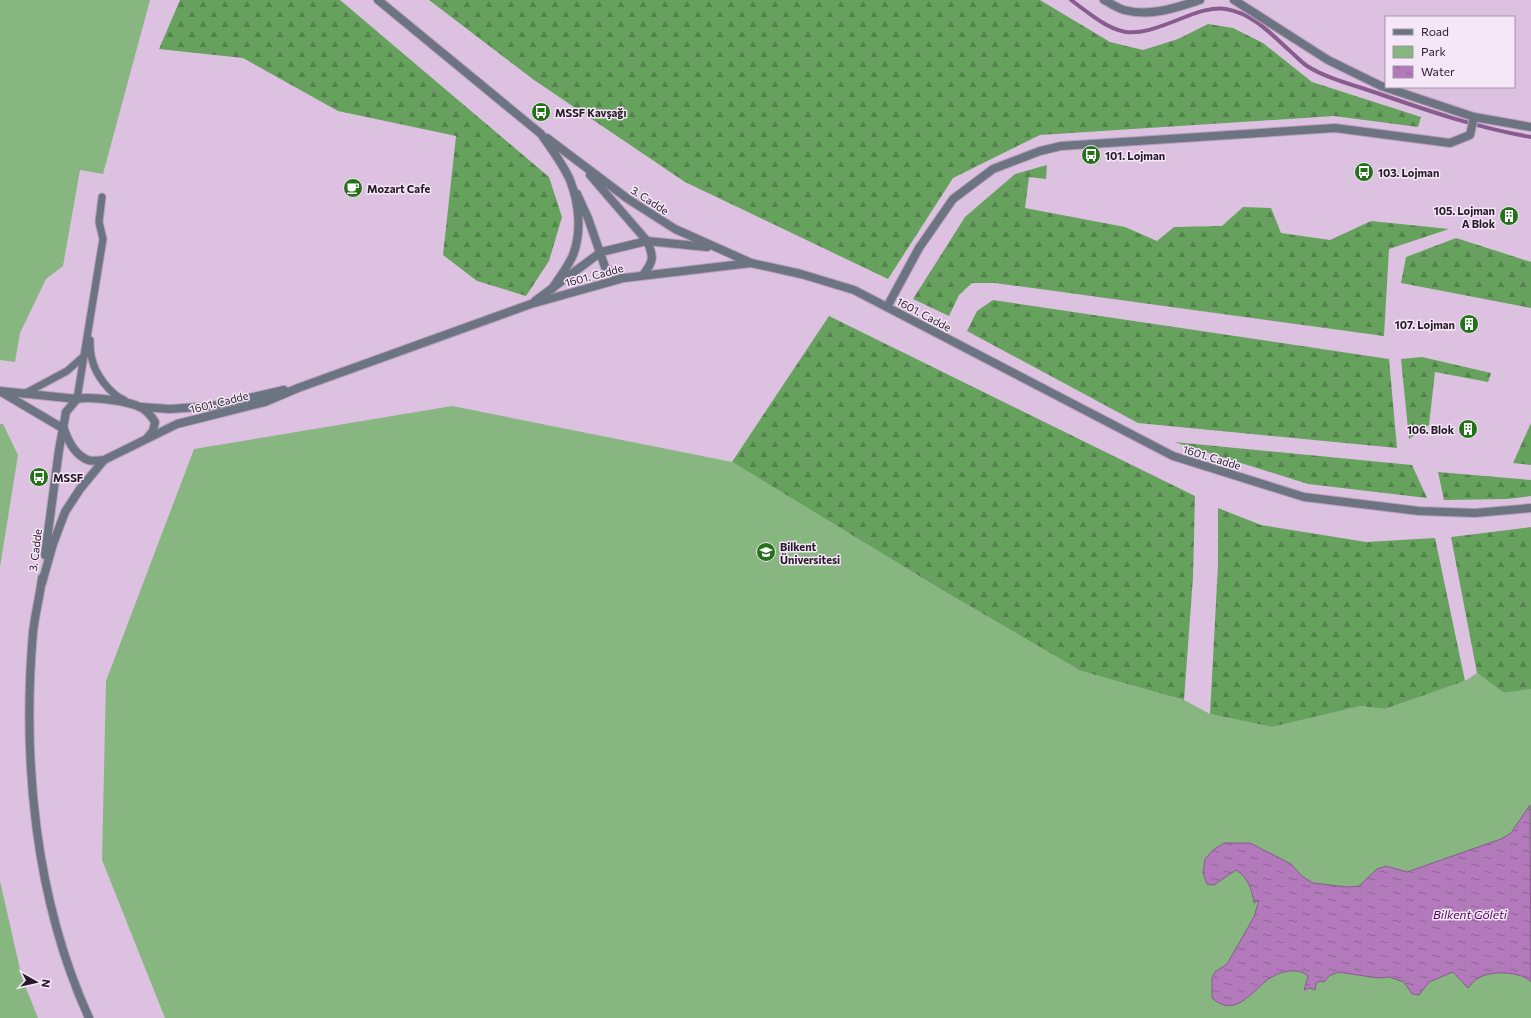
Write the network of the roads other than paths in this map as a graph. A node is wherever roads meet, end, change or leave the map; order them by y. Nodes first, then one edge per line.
1 (378, 0) edge
2 (1104, 0) edge
3 (1200, 0) edge
4 (1234, 0) edge
5 (1385, 87) edge
6 (1387, 88) edge
7 (1473, 119) junction
8 (1531, 127) edge
9 (541, 134) junction
10 (580, 164) junction
11 (570, 180) junction
12 (102, 197) dead end
13 (647, 241) junction
14 (712, 247) junction
15 (601, 252) junction
16 (751, 263) junction
17 (643, 275) junction
18 (624, 278) junction
19 (552, 289) junction
20 (531, 304) junction
21 (887, 307) junction
22 (88, 331) junction
23 (84, 356) junction
24 (298, 388) junction
25 (1, 391) edge
26 (24, 394) junction
27 (76, 400) junction
28 (141, 407) junction
29 (64, 429) junction
30 (146, 440) junction
31 (104, 460) junction
32 (1531, 508) edge
33 (42, 583) junction
34 (89, 1018) edge

1 - 9 street, 3. Cadde
2 - 3 street
4 - 5 street
6 - 7 street
7 - 8 street
7 - 21 street
9 - 10 street, 3. Cadde
9 - 11 street
10 - 13 street, 3. Cadde
10 - 14 street, 3. Cadde
11 - 15 street
11 - 19 street
12 - 22 lane, 3. Cadde
13 - 14 street, 3. Cadde
13 - 15 street, 3. Cadde
13 - 17 street, 3. Cadde
14 - 16 street, 3. Cadde
15 - 18 street
15 - 19 street, 3. Cadde
16 - 17 street, 1601. Cadde
16 - 21 street, 1601. Cadde
17 - 18 street, 1601. Cadde
18 - 20 street, 1601. Cadde
19 - 20 street, 3. Cadde
20 - 24 street, 1601. Cadde
21 - 32 street, 1601. Cadde
22 - 23 lane, 3. Cadde
22 - 28 lane, 3. Cadde
23 - 26 lane
23 - 27 lane, 3. Cadde
24 - 28 street, 1601. Cadde
24 - 30 street, 1601. Cadde
25 - 26 street
25 - 29 street
26 - 27 street
27 - 28 street
27 - 29 street, 3. Cadde
28 - 30 street, 3. Cadde
29 - 31 street
29 - 33 street, 3. Cadde
30 - 31 street, 3. Cadde
31 - 33 street, 3. Cadde
33 - 34 street

